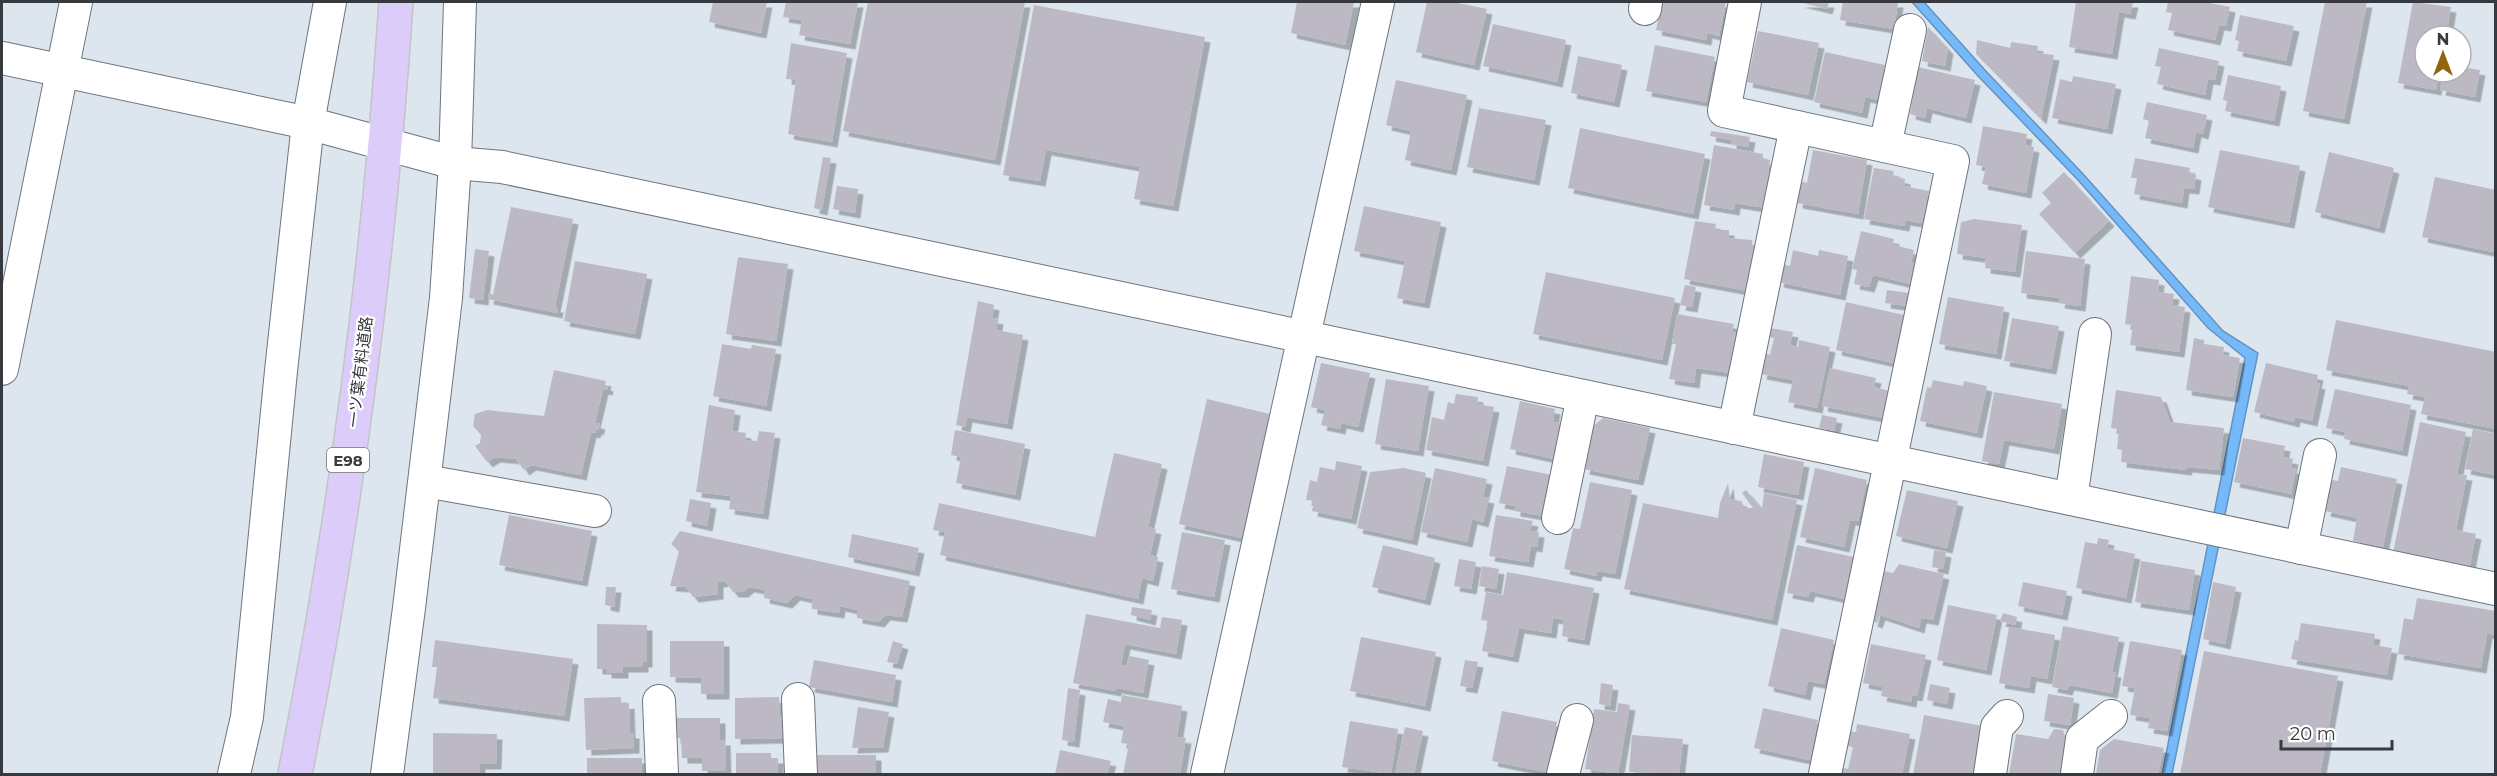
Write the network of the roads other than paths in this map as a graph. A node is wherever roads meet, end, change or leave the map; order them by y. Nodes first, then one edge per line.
1 (76, 2) edge
2 (330, 2) edge
3 (396, 2) edge
4 (460, 2) edge
5 (1377, 2) edge
6 (1746, 2) edge
7 (1910, 30) dead end
8 (2, 58) edge
9 (63, 71) junction
10 (308, 123) junction
11 (1796, 127) junction
12 (387, 144) junction
13 (1885, 146) junction
14 (455, 164) junction
15 (2096, 334) dead end
16 (1303, 337) junction
17 (2, 369) edge
18 (1583, 396) junction
19 (1734, 428) junction
20 (2320, 455) dead end
21 (1891, 461) junction
22 (425, 481) junction
23 (2071, 499) junction
24 (595, 511) dead end
25 (1558, 518) dead end
26 (2301, 548) junction
27 (2496, 589) edge
28 (798, 699) dead end
29 (659, 701) dead end
30 (2007, 716) dead end
31 (2111, 716) dead end
32 (1577, 720) dead end
33 (234, 774) edge
34 (295, 774) edge
35 (387, 774) edge
36 (662, 774) edge
37 (801, 774) edge
38 (1208, 774) edge
39 (1563, 774) edge
40 (1825, 774) edge
41 (1990, 774) edge
42 (2077, 774) edge

1 - 9 street
2 - 10 street
3 - 12 main road, 一ツ葉有料道路 / E98
4 - 14 street
5 - 16 street
6 - 11 street
7 - 13 street
8 - 9 street
9 - 10 street
9 - 17 street
10 - 12 street
10 - 33 street
11 - 13 street
11 - 19 street
12 - 14 street
12 - 34 main road, 一ツ葉有料道路 / E98
13 - 21 street
14 - 16 street
14 - 22 street
15 - 23 street
16 - 18 street
16 - 38 street
18 - 19 street
18 - 25 street
19 - 21 street
20 - 26 street
21 - 23 street
21 - 40 street
22 - 24 street
22 - 35 street
23 - 26 street
26 - 27 street
28 - 37 street
29 - 36 street
30 - 41 street
31 - 42 street
32 - 39 street

